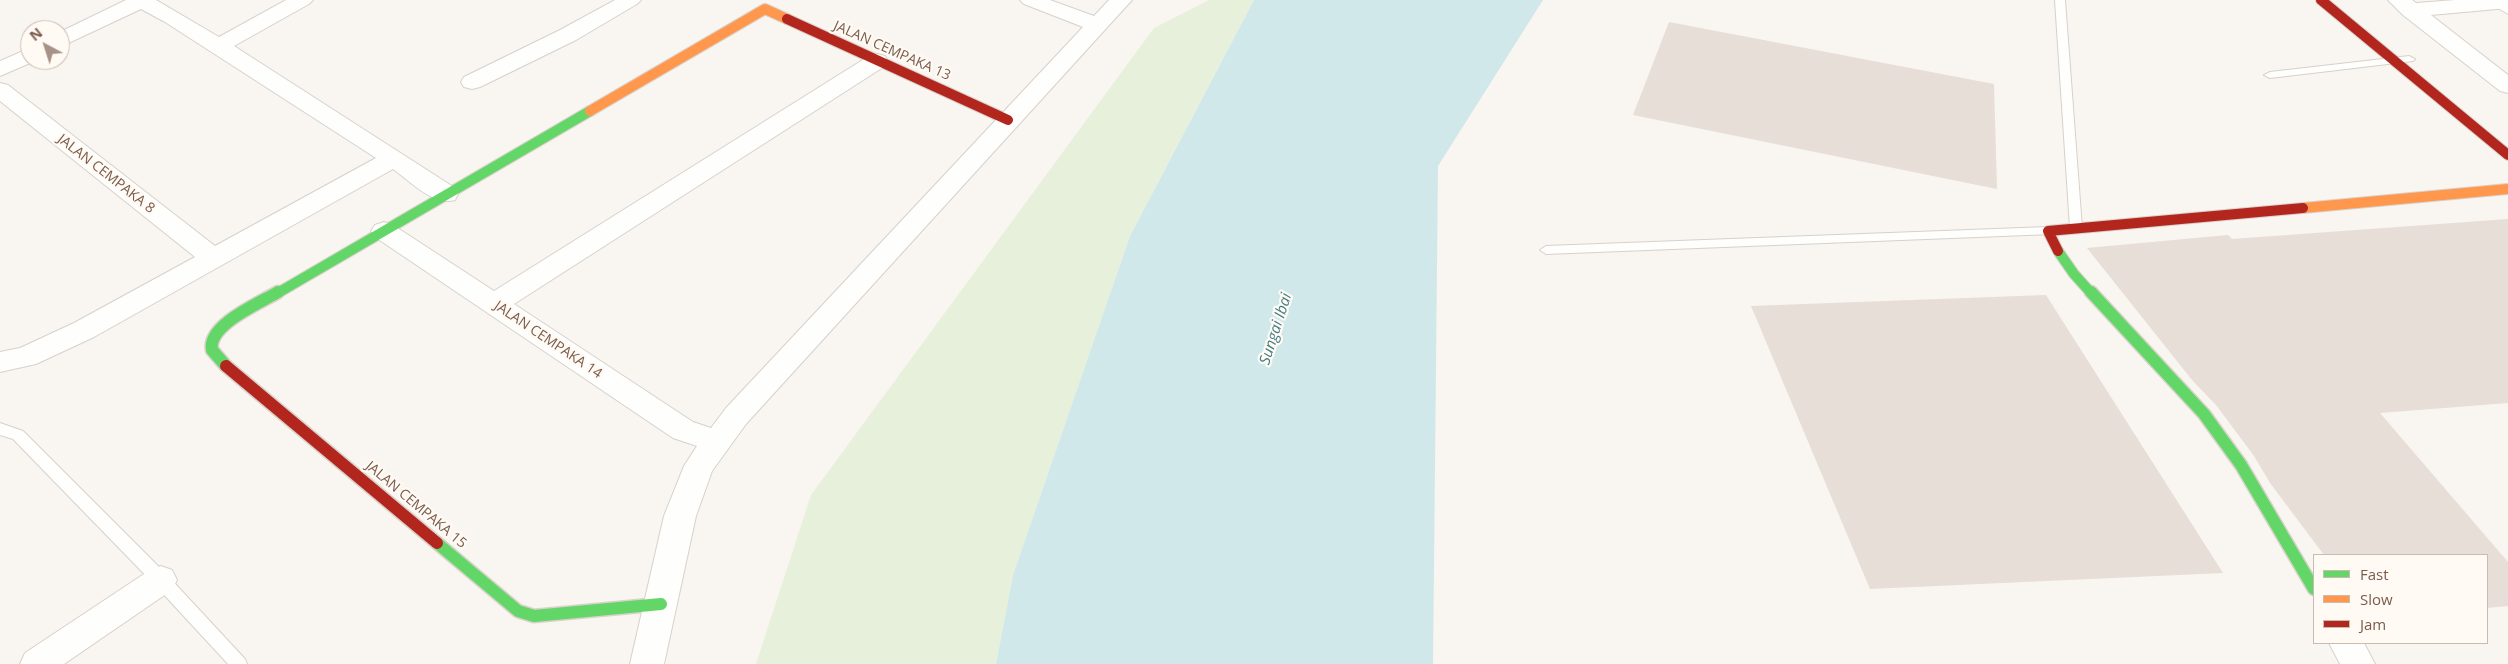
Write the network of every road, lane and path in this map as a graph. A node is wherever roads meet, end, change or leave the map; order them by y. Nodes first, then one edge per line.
1 (140, 0) edge
2 (302, 0) edge
3 (630, 0) edge
4 (1031, 0) edge
5 (1121, 0) edge
6 (2060, 0) edge
7 (2321, 0) edge
8 (2339, 0) edge
9 (2405, 5) edge
10 (2504, 6) edge
11 (1097, 24) junction
12 (70, 35) edge
13 (218, 46) junction
14 (2409, 59) junction
15 (20, 60) edge
16 (877, 61) junction
17 (2396, 61) junction
18 (0, 69) edge
19 (2270, 74) dead end
20 (472, 82) dead end
21 (2508, 86) edge
22 (0, 90) edge
23 (1008, 120) junction
24 (2508, 142) edge
25 (2508, 155) edge
26 (403, 164) junction
27 (2508, 189) edge
28 (439, 190) junction
29 (2076, 228) junction
30 (384, 231) junction
31 (2048, 231) junction
32 (1546, 250) dead end
33 (213, 258) junction
34 (494, 304) junction
35 (0, 362) edge
36 (0, 429) edge
37 (717, 441) junction
38 (161, 580) junction
39 (2313, 587) edge
40 (661, 604) junction
41 (2347, 644) edge
42 (37, 664) edge
43 (239, 664) edge
44 (647, 664) edge
45 (2358, 664) edge

1 - 12 street
1 - 13 street
2 - 13 street
3 - 20 street
4 - 11 street
5 - 11 street
6 - 29 lane
7 - 17 street
8 - 14 street
9 - 10 street
9 - 21 street
11 - 23 street
13 - 26 street
14 - 17 lane
14 - 24 street
15 - 18 street
16 - 23 street, JALAN CEMPAKA 13
16 - 28 street, JALAN CEMPAKA 13
16 - 34 street
17 - 19 lane
17 - 25 street
22 - 33 street, JALAN CEMPAKA 8
23 - 37 street
26 - 28 street
26 - 33 street
27 - 29 street
28 - 30 street
29 - 31 street
30 - 34 street, JALAN CEMPAKA 14
30 - 40 street, JALAN CEMPAKA 15
31 - 32 lane
31 - 39 street
33 - 35 street
34 - 37 street, JALAN CEMPAKA 14
36 - 38 lane
37 - 40 street
38 - 42 street
38 - 43 lane
40 - 44 street
41 - 45 street

